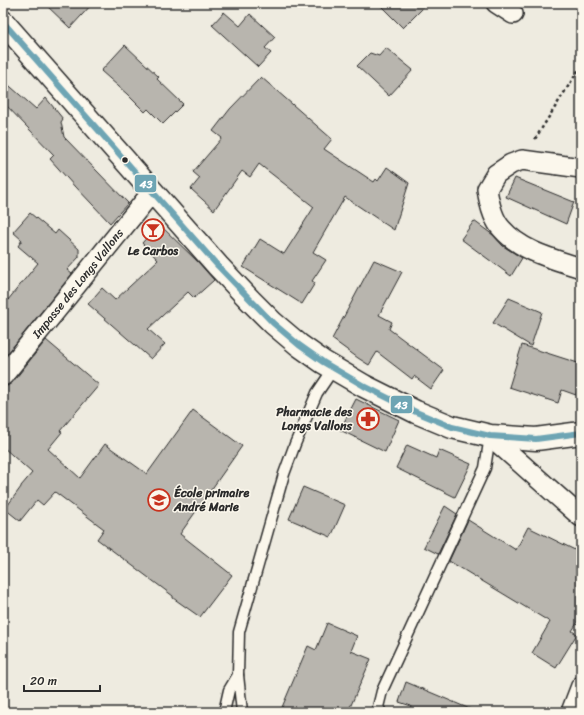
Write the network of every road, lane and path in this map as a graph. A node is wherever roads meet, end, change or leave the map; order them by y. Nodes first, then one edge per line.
1 (496, 3) edge
2 (513, 14) dead end
3 (5, 29) edge
4 (581, 66) edge
5 (522, 160) junction
6 (581, 168) edge
7 (152, 192) junction
8 (581, 268) edge
9 (334, 368) junction
10 (3, 376) edge
11 (581, 433) edge
12 (490, 436) junction
13 (581, 517) edge
14 (238, 675) junction
15 (581, 686) edge
16 (224, 712) edge
17 (242, 712) edge
18 (381, 712) edge
19 (571, 712) edge

1 - 2 street
3 - 7 street
4 - 5 path
5 - 6 street
5 - 8 street
7 - 9 street
7 - 10 street, Impasse des Longs Vallons
9 - 12 street
9 - 14 lane
11 - 12 street
12 - 13 street
12 - 18 lane
14 - 16 lane
14 - 17 lane
15 - 19 street

